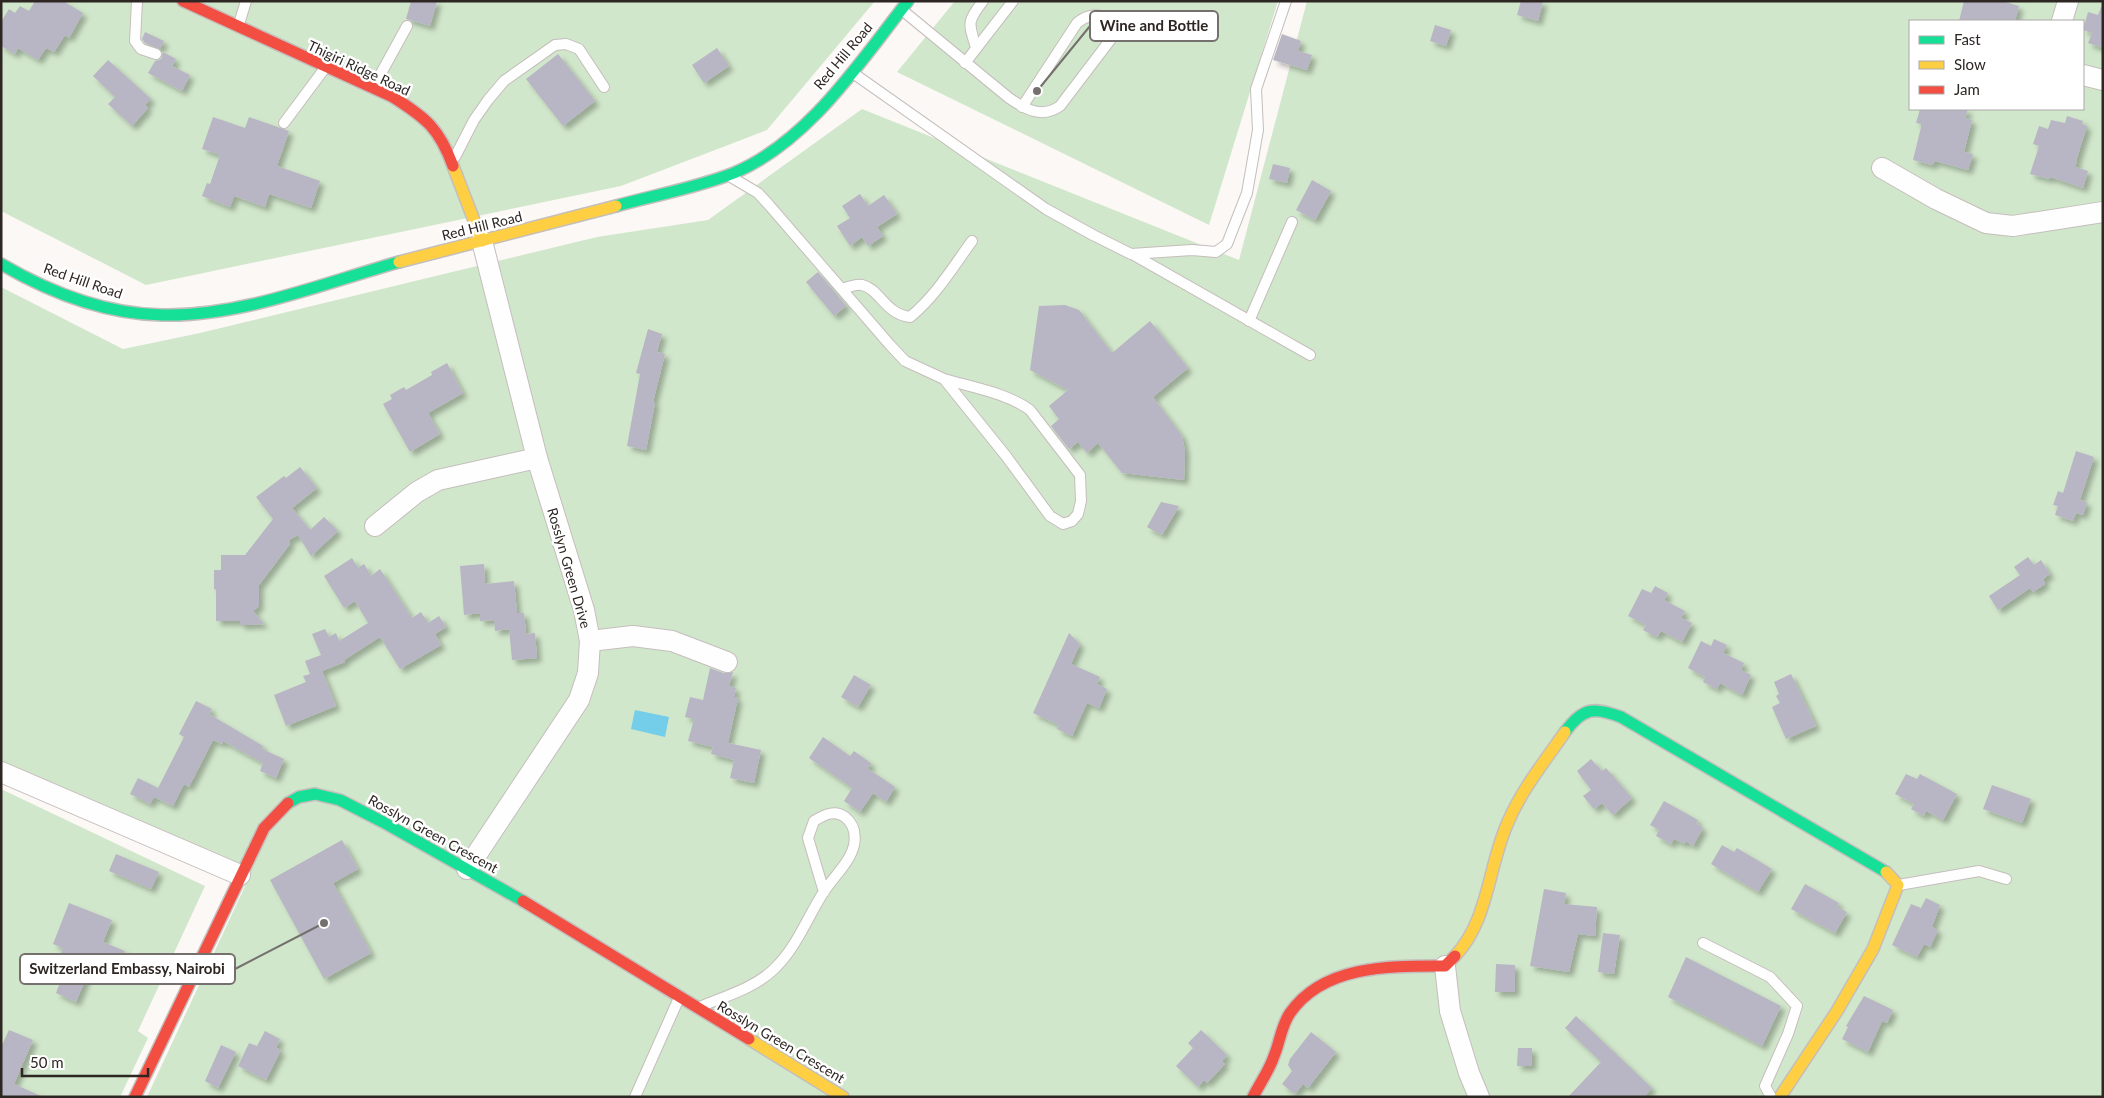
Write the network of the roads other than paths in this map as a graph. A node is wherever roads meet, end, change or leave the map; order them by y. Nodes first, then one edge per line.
1 (137, 1) edge
2 (183, 1) edge
3 (246, 1) edge
4 (983, 1) edge
5 (1013, 1) edge
6 (1286, 1) edge
7 (2068, 1) edge
8 (904, 6) edge
9 (2062, 20) edge
10 (407, 26) dead end
11 (238, 28) junction
12 (976, 48) junction
13 (156, 54) dead end
14 (965, 63) junction
15 (325, 68) junction
16 (852, 72) junction
17 (2084, 74) edge
18 (2103, 80) edge
19 (604, 87) dead end
20 (373, 89) junction
21 (1022, 107) junction
22 (284, 123) dead end
23 (452, 165) junction
24 (1882, 168) dead end
25 (728, 175) junction
26 (2103, 212) edge
27 (1292, 222) dead end
28 (482, 241) junction
29 (972, 241) dead end
30 (1131, 254) junction
31 (1, 264) edge
32 (843, 289) junction
33 (1249, 321) junction
34 (1310, 355) dead end
35 (944, 379) junction
36 (537, 458) junction
37 (375, 526) dead end
38 (590, 641) junction
39 (727, 662) dead end
40 (1, 772) edge
41 (467, 869) junction
42 (240, 875) junction
43 (2006, 879) dead end
44 (1898, 885) junction
45 (824, 892) junction
46 (1703, 943) dead end
47 (1445, 966) junction
48 (679, 997) junction
49 (696, 1008) junction
50 (135, 1097) edge
51 (635, 1097) edge
52 (843, 1097) edge
53 (1253, 1097) edge
54 (1479, 1097) edge
55 (1771, 1097) edge
56 (1780, 1097) edge

1 - 13 lane
2 - 11 street, Thigiri Ridge Road
3 - 11 lane
4 - 12 lane
5 - 12 lane
6 - 30 lane
7 - 9 street
8 - 14 lane
8 - 16 street, Red Hill Road
10 - 20 lane
11 - 15 street, Thigiri Ridge Road
12 - 14 lane
14 - 21 lane
15 - 20 street, Thigiri Ridge Road
15 - 22 lane
16 - 25 street, Red Hill Road
16 - 30 lane
17 - 18 street
19 - 23 lane
20 - 23 street, Thigiri Ridge Road
21 - 21 lane
23 - 28 street, Thigiri Ridge Road
24 - 26 street
25 - 28 street, Red Hill Road
25 - 32 lane
27 - 33 lane
28 - 31 street, Red Hill Road
28 - 36 street, Rosslyn Green Drive
29 - 32 lane
30 - 33 lane
32 - 35 lane
33 - 34 lane
35 - 35 lane
36 - 37 street
36 - 38 street, Rosslyn Green Drive
38 - 39 street
38 - 41 street, Rosslyn Green Drive
40 - 42 street
41 - 42 street, Rosslyn Green Crescent
41 - 48 street, Rosslyn Green Crescent
42 - 50 street, Rosslyn Green Crescent
43 - 44 lane
44 - 47 street
44 - 56 street
45 - 45 lane
45 - 49 lane
46 - 55 lane
47 - 53 street
47 - 54 street
48 - 49 street, Rosslyn Green Crescent
48 - 51 lane
49 - 52 street, Rosslyn Green Crescent

